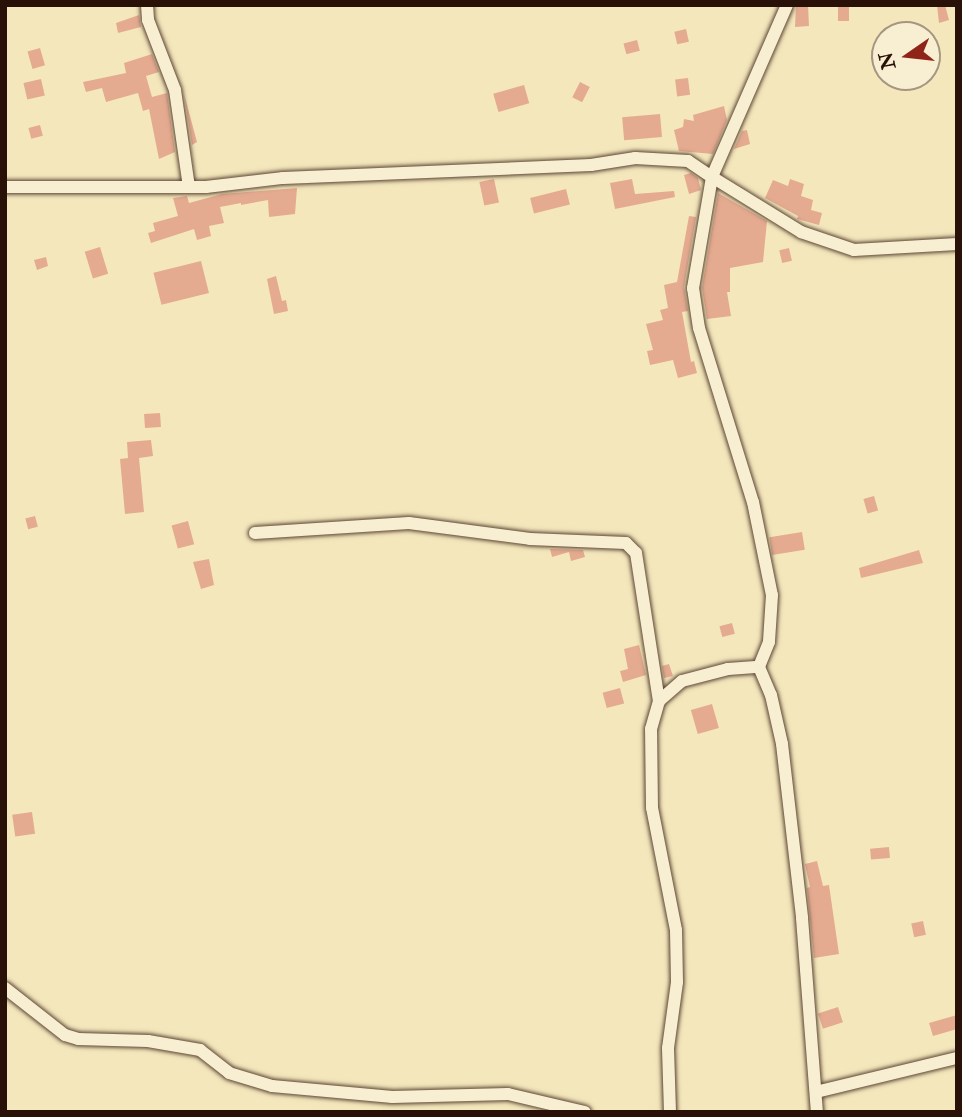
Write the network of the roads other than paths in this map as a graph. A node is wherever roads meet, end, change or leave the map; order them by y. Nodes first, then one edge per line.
1 (147, 5) edge
2 (788, 5) edge
3 (712, 177) junction
4 (5, 187) edge
5 (189, 187) junction
6 (957, 244) edge
7 (255, 533) dead end
8 (760, 667) junction
9 (659, 701) junction
10 (5, 988) edge
11 (957, 1058) edge
12 (816, 1091) junction
13 (584, 1112) edge
14 (670, 1112) edge
15 (817, 1112) edge

1 - 5 street
2 - 3 street
3 - 5 street
3 - 6 street
3 - 8 street
4 - 5 street
7 - 9 street
8 - 9 street
8 - 12 street
9 - 14 street
10 - 13 street
11 - 12 street
12 - 15 street

